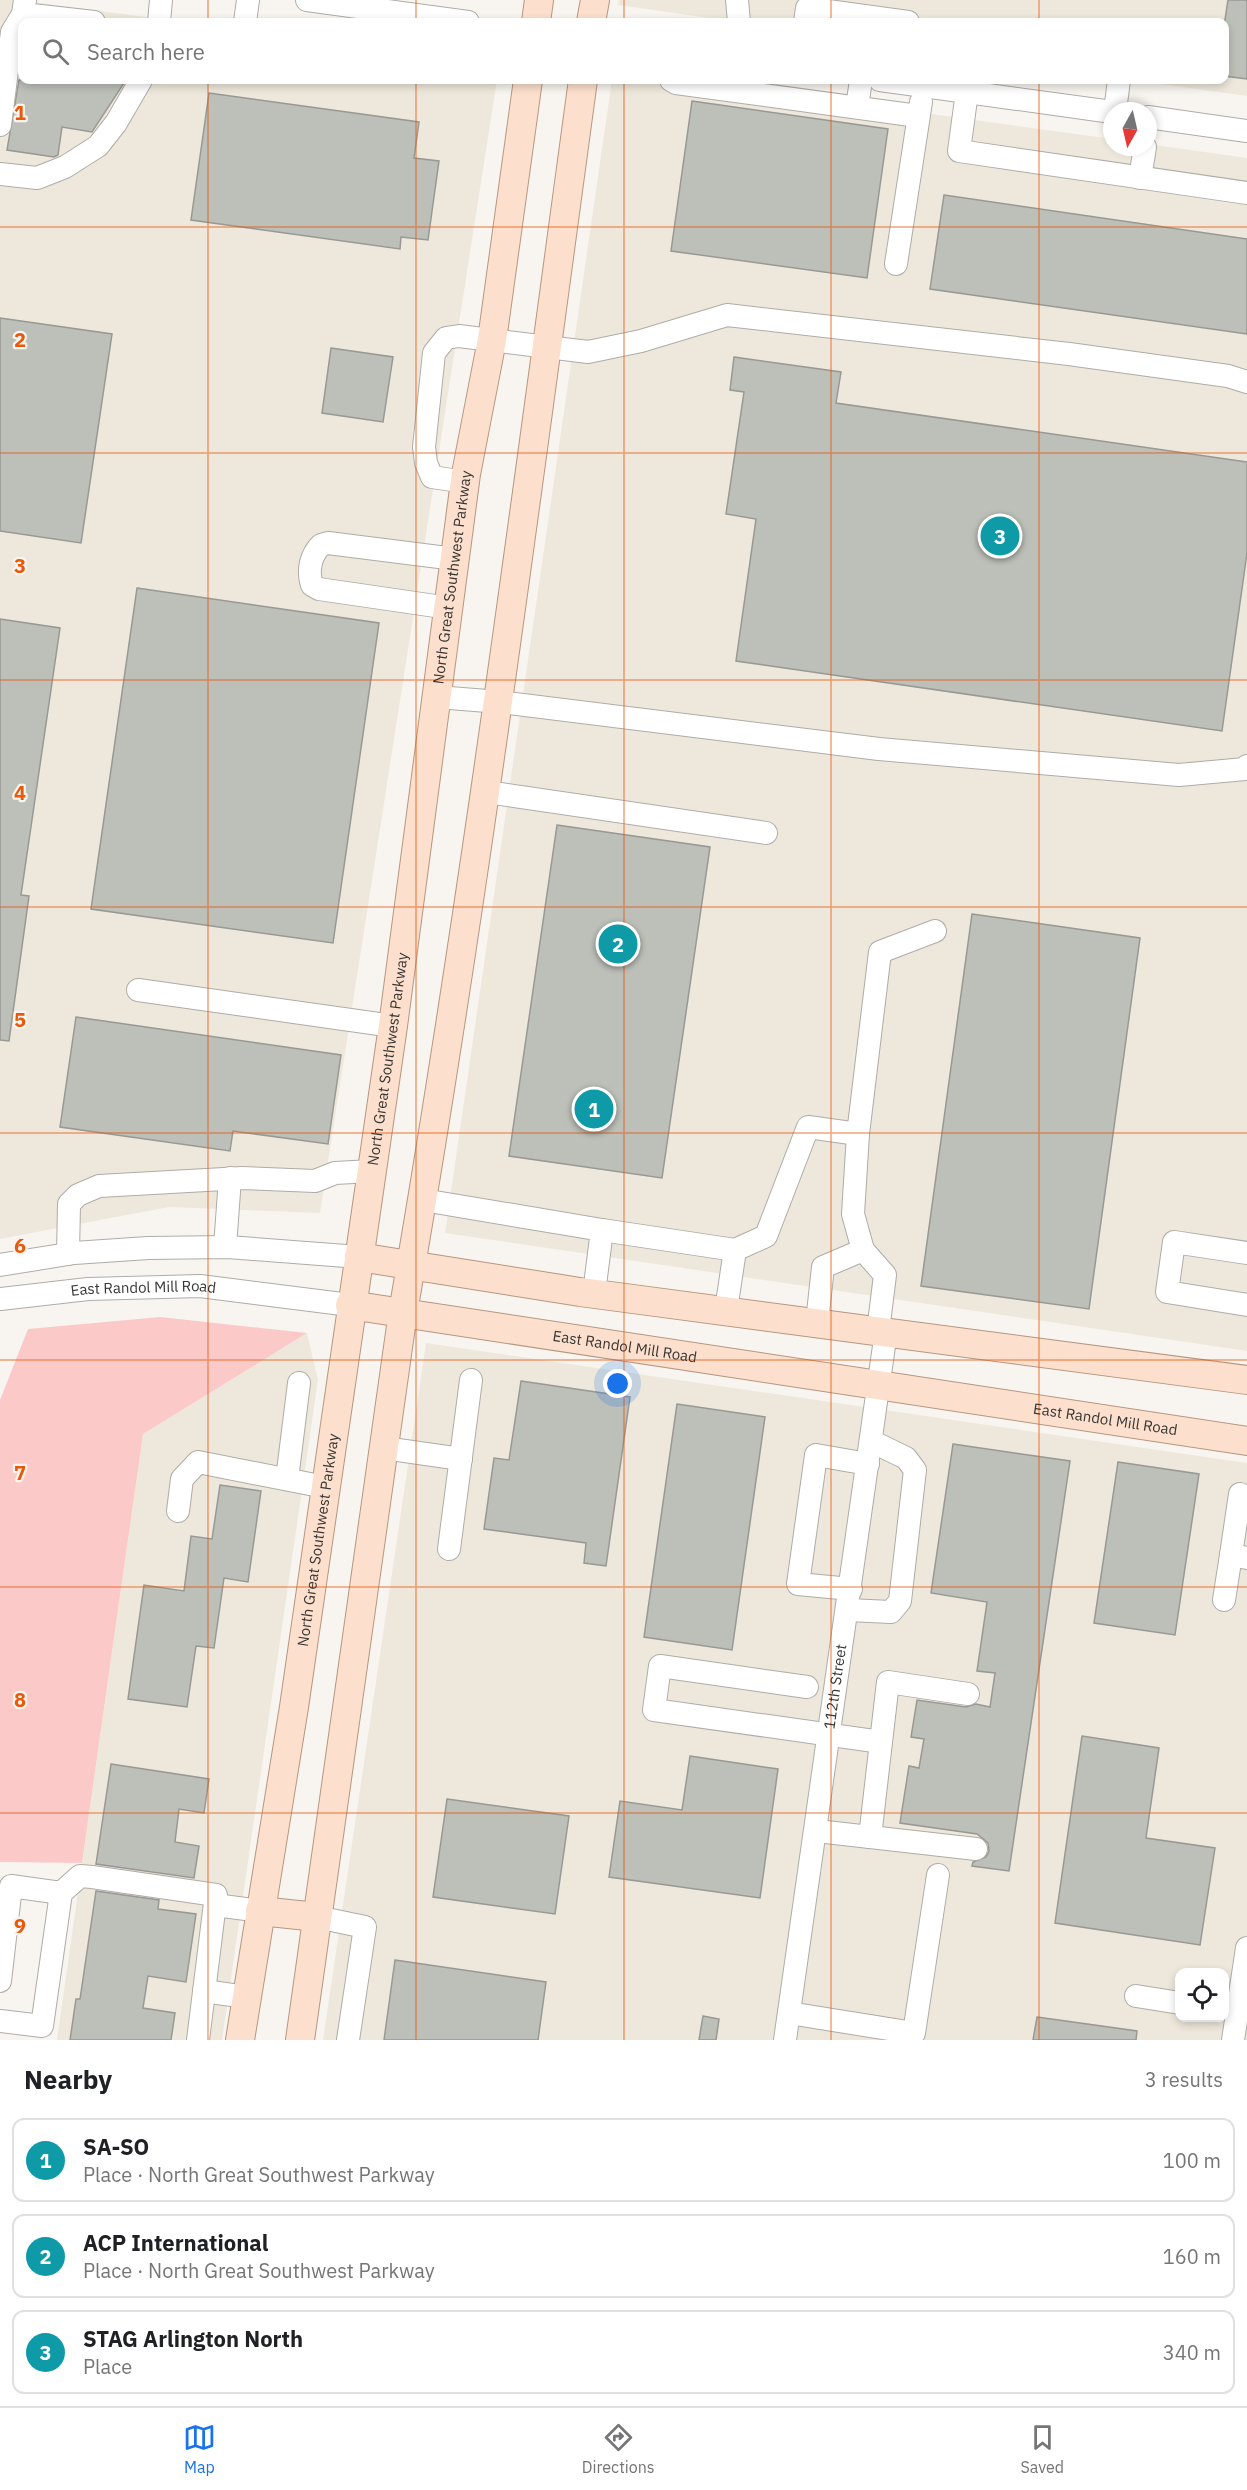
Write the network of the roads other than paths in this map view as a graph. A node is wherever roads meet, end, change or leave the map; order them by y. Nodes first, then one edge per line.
1 (161, 0) edge
2 (248, 0) edge
3 (306, 0) edge
4 (539, 0) edge
5 (595, 0) edge
6 (737, 0) edge
7 (24, 7) edge
8 (407, 7) edge
9 (379, 17) edge
10 (75, 18) edge
11 (159, 18) edge
12 (246, 18) edge
13 (452, 18) edge
14 (537, 18) edge
15 (592, 18) edge
16 (739, 18) edge
17 (806, 18) edge
18 (879, 18) edge
19 (18, 20) edge
20 (139, 84) edge
21 (527, 84) edge
22 (582, 84) edge
23 (684, 84) edge
24 (860, 84) edge
25 (909, 84) edge
26 (1118, 84) edge
27 (923, 86) junction
28 (954, 87) edge
29 (1115, 102) edge
30 (857, 107) junction
31 (1103, 110) edge
32 (918, 116) junction
33 (1157, 121) edge
34 (0, 125) edge
35 (1247, 132) edge
36 (1143, 156) edge
37 (0, 174) edge
38 (1140, 178) junction
39 (1247, 193) edge
40 (896, 264) dead end
41 (492, 340) junction
42 (546, 348) junction
43 (1247, 382) edge
44 (465, 482) junction
45 (455, 559) junction
46 (449, 608) junction
47 (437, 697) junction
48 (500, 702) junction
49 (1247, 766) edge
50 (487, 792) junction
51 (766, 833) dead end
52 (935, 931) dead end
53 (138, 990) dead end
54 (393, 1026) junction
55 (858, 1134) junction
56 (372, 1171) junction
57 (230, 1178) junction
58 (423, 1200) junction
59 (602, 1230) junction
60 (225, 1247) junction
61 (735, 1250) junction
62 (863, 1250) junction
63 (1247, 1253) edge
64 (69, 1254) junction
65 (359, 1257) junction
66 (0, 1265) edge
67 (411, 1266) junction
68 (594, 1293) junction
69 (0, 1299) edge
70 (350, 1305) junction
71 (1247, 1305) edge
72 (726, 1310) junction
73 (403, 1312) junction
74 (817, 1322) junction
75 (882, 1332) junction
76 (471, 1380) dead end
77 (1247, 1380) edge
78 (299, 1383) dead end
79 (879, 1384) junction
80 (871, 1441) junction
81 (1247, 1441) edge
82 (384, 1448) junction
83 (461, 1459) junction
84 (868, 1464) junction
85 (288, 1479) junction
86 (325, 1487) junction
87 (1240, 1494) dead end
88 (178, 1510) dead end
89 (449, 1549) dead end
90 (1239, 1557) edge
91 (849, 1600) junction
92 (1224, 1600) dead end
93 (807, 1687) dead end
94 (968, 1694) dead end
95 (831, 1735) junction
96 (881, 1742) junction
97 (817, 1831) junction
98 (870, 1837) junction
99 (976, 1849) dead end
100 (938, 1875) dead end
101 (61, 1893) junction
102 (215, 1905) junction
103 (260, 1911) junction
104 (317, 1917) junction
105 (1247, 1948) edge
106 (0, 1981) edge
107 (204, 1991) junction
108 (1136, 1996) dead end
109 (246, 1997) junction
110 (1175, 2002) edge
111 (1231, 2012) edge
112 (789, 2013) junction
113 (0, 2021) edge
114 (198, 2040) edge
115 (240, 2040) edge
116 (300, 2040) edge
117 (348, 2040) edge
118 (785, 2040) edge
119 (1233, 2040) edge

1 - 11 street
2 - 12 street
3 - 9 street
4 - 14 main road
5 - 15 main road
6 - 16 street
7 - 10 street
8 - 9 street
8 - 13 street
17 - 18 street
19 - 34 street
20 - 37 street
21 - 41 main road, North Great Southwest Parkway
22 - 42 main road
23 - 30 street
24 - 30 street
25 - 27 street
26 - 29 street
27 - 28 street
27 - 32 street
28 - 31 street
28 - 38 street
30 - 32 street
32 - 40 street
33 - 35 street
36 - 38 street
38 - 39 street
41 - 42 street
41 - 44 main road, North Great Southwest Parkway
41 - 44 street
42 - 43 street
42 - 48 main road
44 - 45 main road, North Great Southwest Parkway
45 - 46 main road, North Great Southwest Parkway
45 - 46 street
46 - 47 main road, North Great Southwest Parkway
47 - 48 street
47 - 54 main road, North Great Southwest Parkway
48 - 49 street
48 - 50 main road
50 - 51 street
50 - 58 main road
52 - 55 street
53 - 54 street
54 - 56 main road, North Great Southwest Parkway
55 - 61 street
55 - 62 street
56 - 57 street
56 - 65 main road, North Great Southwest Parkway
57 - 60 street
57 - 64 street
58 - 59 street
58 - 67 main road
59 - 61 street
59 - 68 street
60 - 64 street
60 - 65 street
61 - 72 street
62 - 74 street
62 - 75 street, 112th Street
63 - 71 street
64 - 66 street
65 - 67 main road
65 - 70 main road, North Great Southwest Parkway
67 - 68 main road
67 - 73 main road
68 - 72 main road
69 - 70 street, East Randol Mill Road
70 - 73 main road, East Randol Mill Road
70 - 86 main road, North Great Southwest Parkway
72 - 74 main road
73 - 79 main road, East Randol Mill Road
73 - 82 main road
74 - 75 main road
75 - 77 main road
75 - 79 street, 112th Street
76 - 83 street
78 - 85 street
79 - 80 street, 112th Street
79 - 81 main road, East Randol Mill Road
80 - 84 street, 112th Street
80 - 91 street
82 - 83 street
82 - 104 main road
83 - 89 street
84 - 91 street, 112th Street
84 - 91 street
85 - 86 street
85 - 88 street
86 - 103 main road, North Great Southwest Parkway
87 - 90 street
90 - 92 street
91 - 95 street, 112th Street
93 - 95 street
94 - 96 street
95 - 96 street
95 - 97 street, 112th Street
96 - 98 street
97 - 98 street
97 - 112 street, 112th Street
98 - 99 street
100 - 112 street
101 - 102 street
101 - 106 street
101 - 113 street
102 - 103 street
102 - 107 street
103 - 104 main road
103 - 109 main road, North Great Southwest Parkway
104 - 116 main road
104 - 117 street
105 - 111 street
107 - 109 street
107 - 114 street
108 - 110 street
109 - 115 main road, North Great Southwest Parkway
111 - 119 street
112 - 118 street, 112th Street

